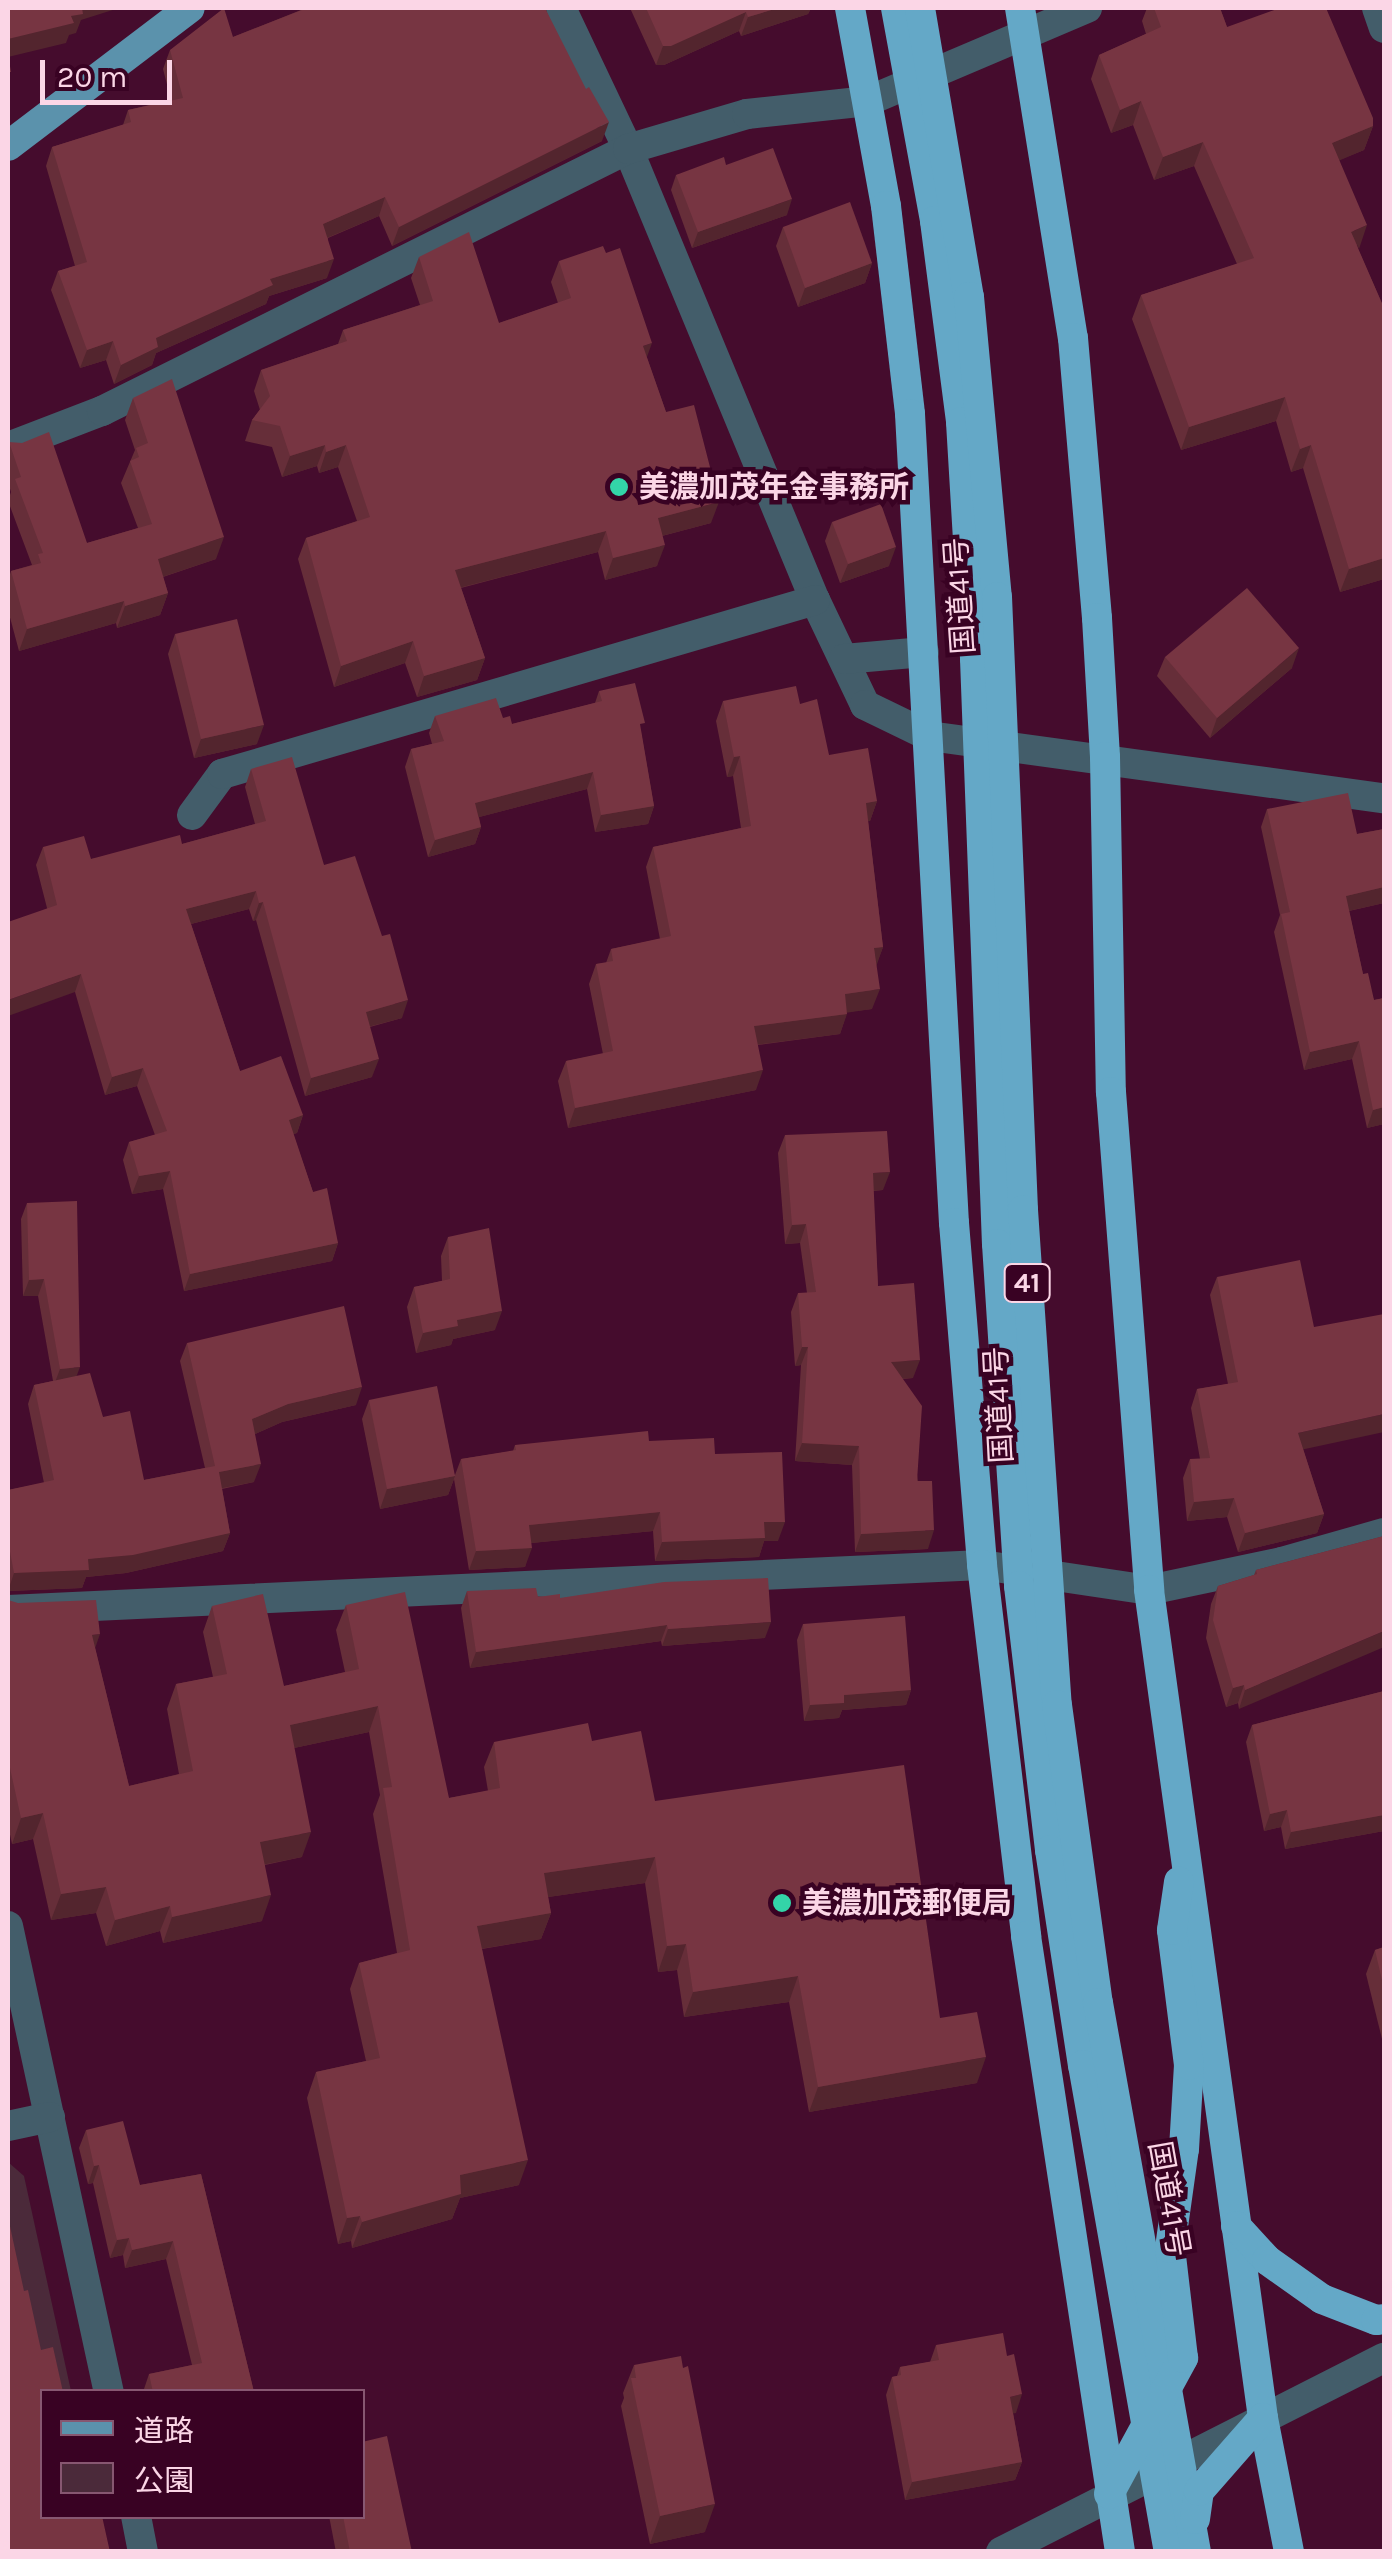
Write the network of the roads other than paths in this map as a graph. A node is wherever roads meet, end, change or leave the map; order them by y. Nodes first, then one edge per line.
1 (190, 8) edge
2 (561, 8) edge
3 (850, 8) edge
4 (896, 8) edge
5 (920, 8) edge
6 (1087, 8) edge
7 (1377, 8) edge
8 (1022, 21) edge
9 (1384, 28) edge
10 (868, 101) junction
11 (8, 146) edge
12 (628, 149) junction
13 (8, 448) edge
14 (815, 600) junction
15 (924, 652) junction
16 (844, 659) junction
17 (929, 736) junction
18 (1105, 757) junction
19 (1384, 798) edge
20 (192, 815) dead end
21 (1384, 1534) edge
22 (982, 1565) junction
23 (1150, 1590) junction
24 (8, 1610) edge
25 (1184, 1844) junction
26 (8, 1926) edge
27 (50, 2117) junction
28 (8, 2126) edge
29 (1236, 2226) junction
30 (1384, 2319) edge
31 (1384, 2358) edge
32 (108, 2389) edge
33 (1264, 2418) junction
34 (1109, 2494) junction
35 (137, 2519) edge
36 (143, 2552) edge
37 (1001, 2552) edge
38 (1120, 2552) edge
39 (1170, 2552) edge
40 (1194, 2552) edge
41 (1289, 2552) edge

1 - 11 main road
2 - 12 street
3 - 10 highway
4 - 39 highway, 国道41号 / 41
5 - 40 highway, 国道41号 / 41
6 - 8 street
7 - 9 street
8 - 10 street
8 - 18 highway
10 - 12 street
10 - 15 highway
12 - 13 street
12 - 14 street
14 - 16 street
14 - 20 street
15 - 16 street
15 - 17 highway
16 - 17 street
17 - 18 street
17 - 22 highway
18 - 19 street
18 - 23 highway
21 - 23 street
22 - 23 street
22 - 24 street
22 - 34 highway
23 - 25 highway
25 - 29 highway
25 - 34 highway
26 - 27 street
27 - 28 street
27 - 32 street
29 - 30 highway
29 - 33 highway
31 - 33 street
33 - 34 street
33 - 40 highway
33 - 41 highway
34 - 37 street
34 - 38 highway
35 - 36 street

